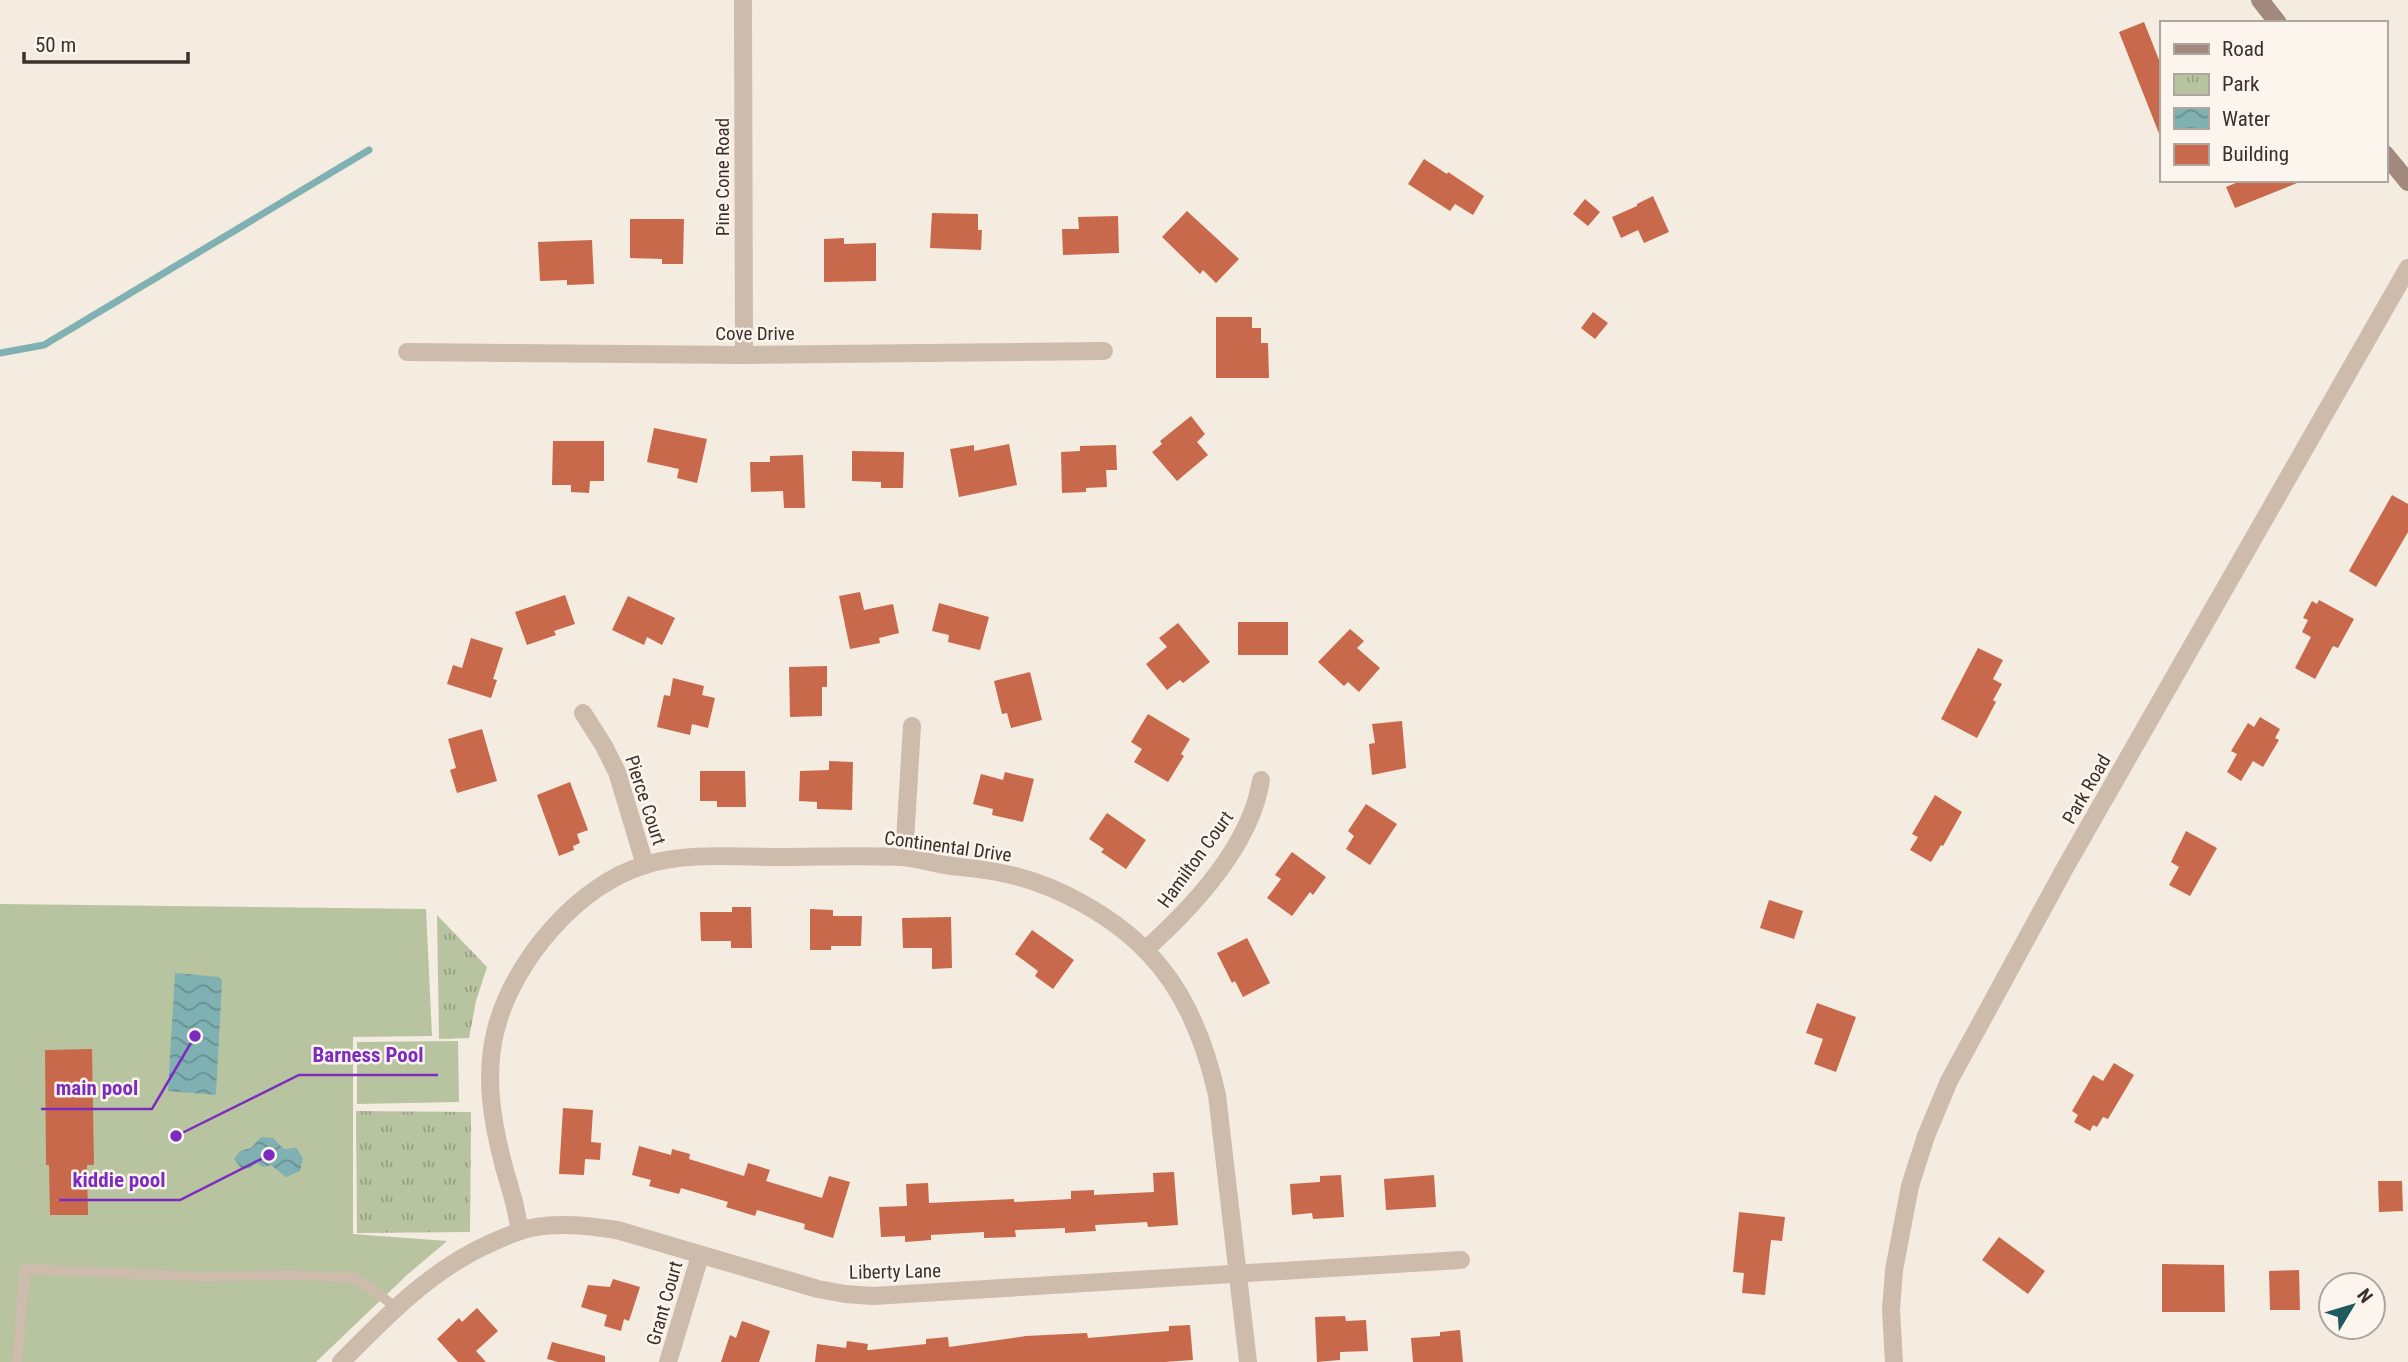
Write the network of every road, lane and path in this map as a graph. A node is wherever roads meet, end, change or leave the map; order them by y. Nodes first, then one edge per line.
1 (743, 0) edge
2 (2260, 0) edge
3 (2276, 21) edge
4 (2387, 156) edge
5 (2408, 182) edge
6 (2408, 268) edge
7 (1104, 351) dead end
8 (407, 352) dead end
9 (744, 355) junction
10 (583, 713) dead end
11 (912, 726) dead end
12 (1261, 780) dead end
13 (904, 857) junction
14 (645, 865) junction
15 (1145, 950) junction
16 (523, 1230) junction
17 (699, 1256) junction
18 (1461, 1260) dead end
19 (1236, 1273) junction
20 (396, 1307) junction
21 (17, 1362) edge
22 (341, 1362) edge
23 (668, 1362) edge
24 (1248, 1362) edge
25 (1894, 1362) edge

1 - 9 street, Pine Cone Road
2 - 3 street
4 - 5 street
6 - 25 street, Park Road
7 - 9 street, Cove Drive
8 - 9 street, Cove Drive
10 - 14 street, Pierce Court
11 - 13 street
12 - 15 street, Hamilton Court
13 - 14 street, Continental Drive
13 - 15 street, Continental Drive
14 - 16 street, Continental Drive
15 - 19 street, Continental Drive
16 - 17 street, Liberty Lane
16 - 20 street, Liberty Lane
17 - 19 street, Liberty Lane
17 - 23 street, Grant Court
18 - 19 street, Liberty Lane
19 - 24 street, Continental Drive
20 - 21 lane
20 - 22 street, Liberty Lane

